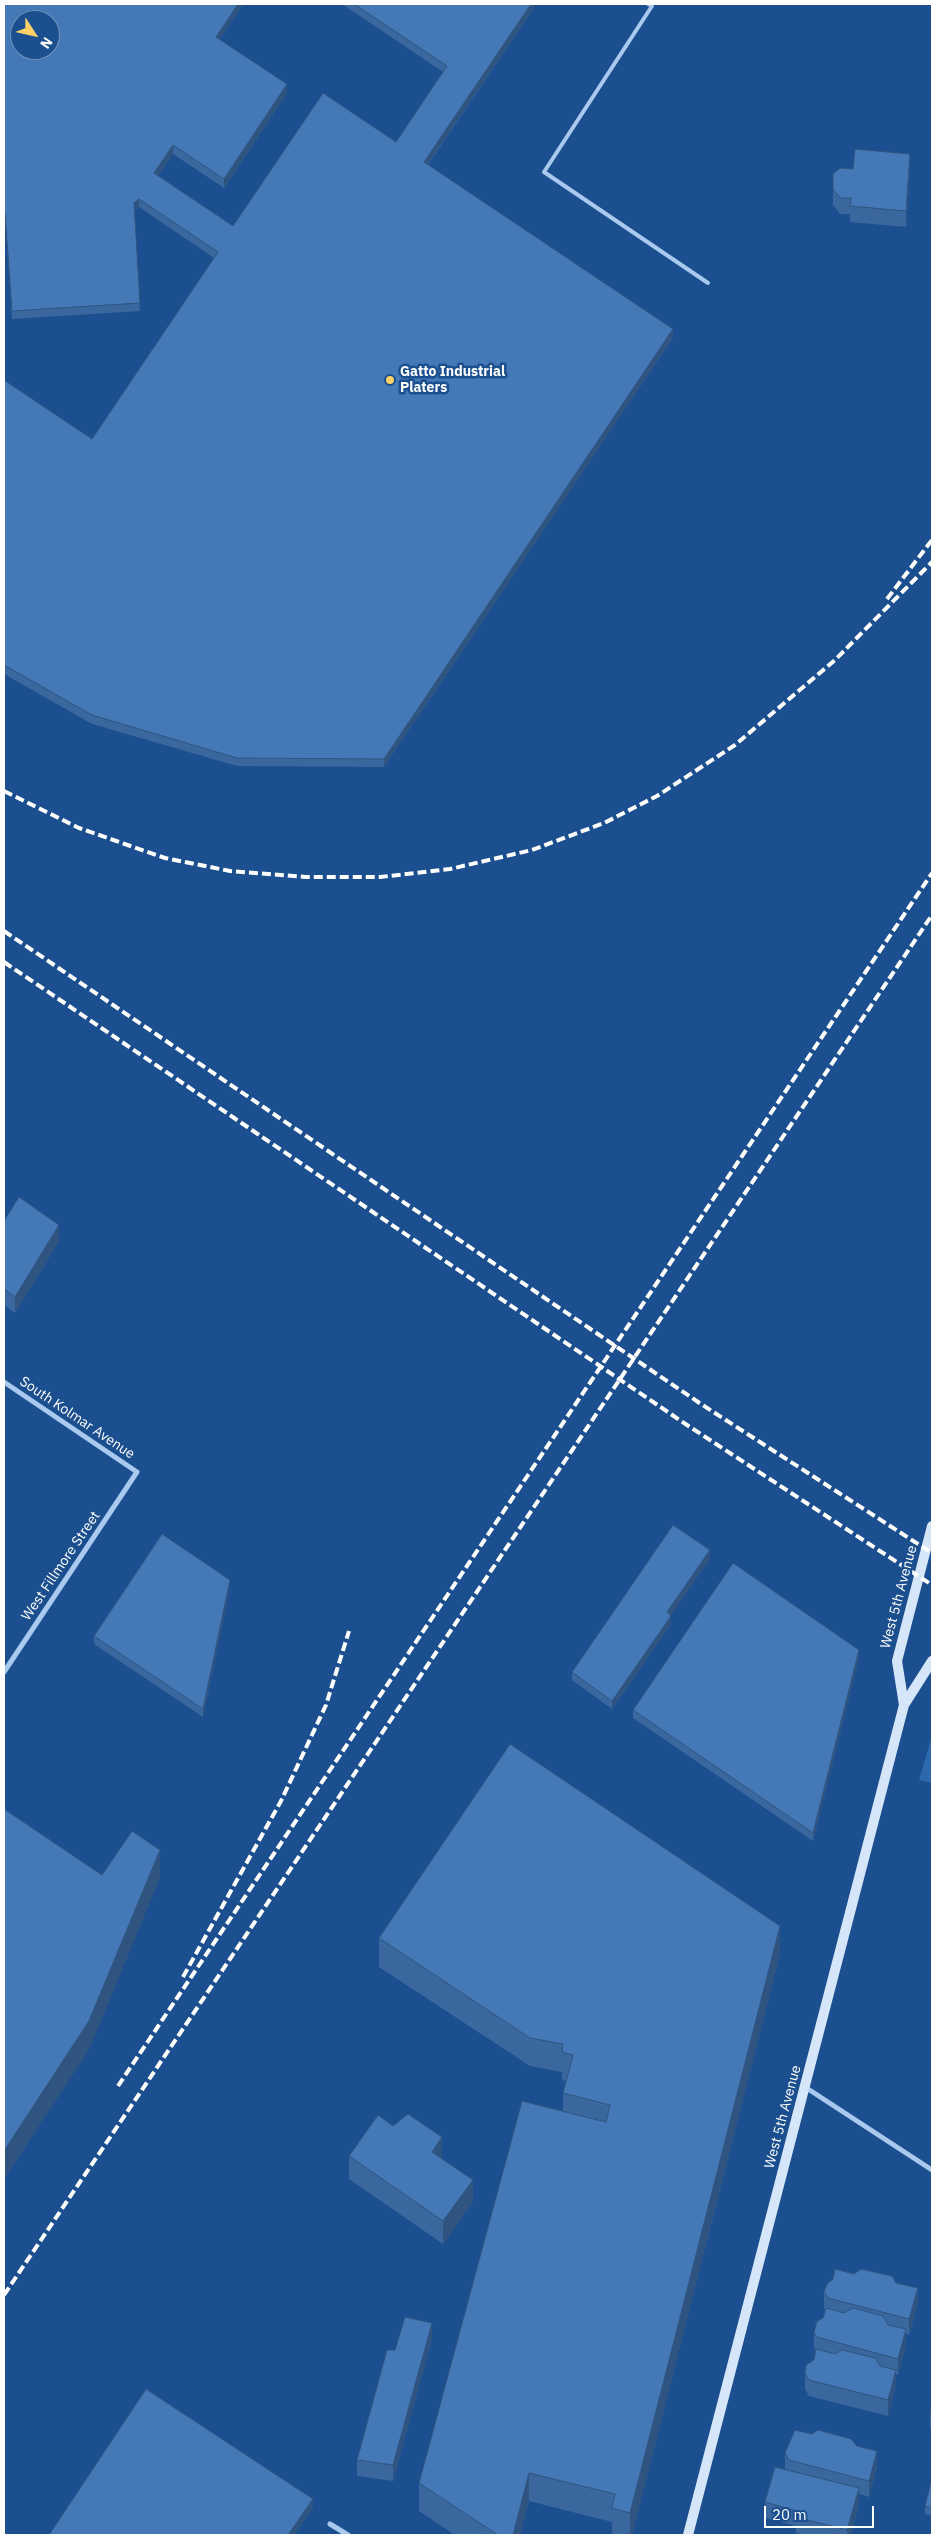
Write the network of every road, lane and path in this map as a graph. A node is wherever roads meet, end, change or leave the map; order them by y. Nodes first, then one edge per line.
1 (648, 4) edge
2 (708, 283) dead end
3 (4, 1382) edge
4 (137, 1472) joint
5 (932, 1526) edge
6 (932, 1661) edge
7 (4, 1672) edge
8 (904, 1705) junction
9 (804, 2087) junction
10 (932, 2170) edge
11 (330, 2524) dead end
12 (348, 2535) edge
13 (688, 2535) edge

1 - 2 lane
3 - 4 street, South Kolmar Avenue
4 - 7 street, West Fillmore Street
5 - 8 street, West 5th Avenue
6 - 8 street, West 5th Avenue
8 - 9 street, West 5th Avenue
9 - 10 street
9 - 13 street, West 5th Avenue
11 - 12 street

